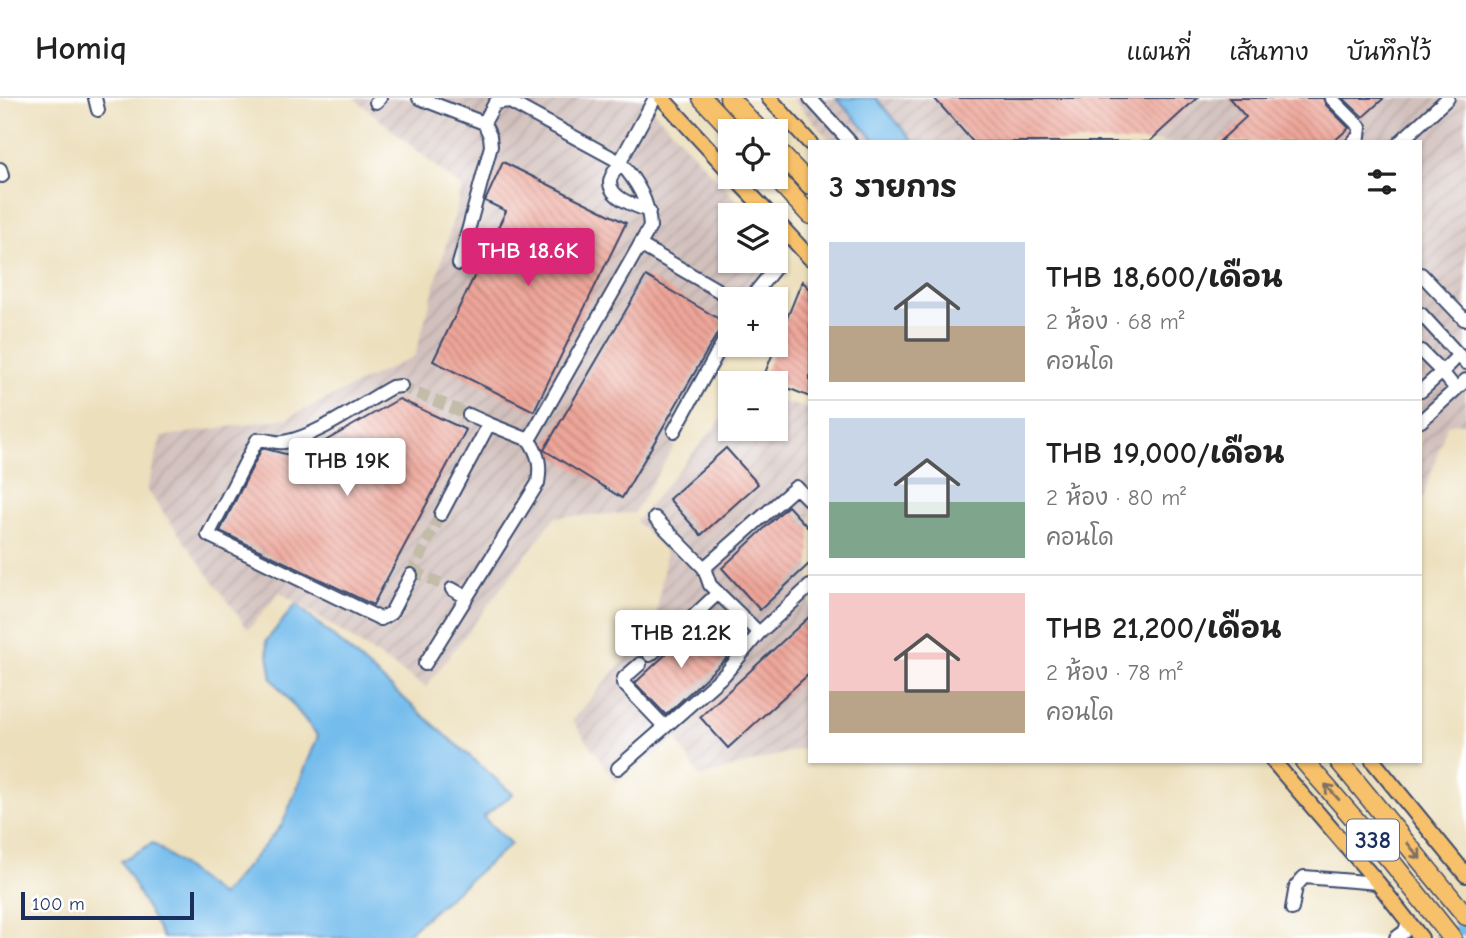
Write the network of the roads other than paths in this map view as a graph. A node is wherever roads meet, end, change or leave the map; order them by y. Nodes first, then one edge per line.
1 (419, 98) edge
2 (655, 98) edge
3 (662, 98) edge
4 (702, 98) edge
5 (729, 98) edge
6 (769, 98) edge
7 (810, 98) edge
8 (1448, 98) edge
9 (1332, 99) edge
10 (722, 119) edge
11 (749, 119) edge
12 (484, 123) junction
13 (848, 140) edge
14 (1355, 140) edge
15 (1402, 140) edge
16 (808, 141) edge
17 (718, 159) edge
18 (620, 162) junction
19 (788, 162) edge
20 (808, 183) edge
21 (745, 189) edge
22 (786, 189) edge
23 (759, 203) edge
24 (649, 211) junction
25 (808, 213) edge
26 (788, 234) edge
27 (640, 245) junction
28 (808, 256) edge
29 (459, 264) dead end
30 (771, 273) edge
31 (1422, 275) edge
32 (760, 287) edge
33 (718, 290) edge
34 (1422, 315) edge
35 (1466, 318) edge
36 (718, 352) edge
37 (1422, 352) edge
38 (1462, 359) edge
39 (1442, 372) junction
40 (1466, 380) edge
41 (401, 386) dead end
42 (1456, 389) junction
43 (1422, 390) edge
44 (469, 415) tunnel mouth
45 (1422, 422) edge
46 (489, 424) junction
47 (674, 431) dead end
48 (529, 440) junction
49 (808, 499) edge
50 (441, 514) tunnel mouth
51 (655, 518) dead end
52 (704, 568) junction
53 (411, 575) tunnel mouth
54 (808, 588) edge
55 (452, 589) tunnel mouth
56 (718, 593) junction
57 (466, 597) junction
58 (759, 634) junction
59 (425, 664) dead end
60 (665, 727) junction
61 (1275, 763) edge
62 (1306, 763) edge
63 (1341, 763) edge
64 (1375, 763) edge
65 (618, 768) dead end
66 (1466, 875) edge
67 (1378, 883) junction
68 (1293, 909) dead end
69 (1463, 913) edge
70 (1409, 923) junction
71 (1420, 937) edge
72 (1396, 938) edge
73 (1452, 938) edge

1 - 12 street
2 - 18 street
3 - 17 main road
4 - 10 highway
5 - 11 highway
6 - 16 main road
7 - 13 street
8 - 15 street
9 - 14 street
12 - 18 street
12 - 29 street
18 - 24 street
18 - 24 street
19 - 20 highway
21 - 23 main road
22 - 25 highway
24 - 27 street
26 - 28 main road
27 - 33 street
27 - 48 street
30 - 32 street
31 - 35 street
34 - 38 street
36 - 47 street
37 - 39 street
38 - 39 street
39 - 42 street
39 - 43 street
40 - 42 street
41 - 53 street
42 - 45 street
44 - 46 street
46 - 48 street
46 - 50 street
48 - 57 street
49 - 52 street
51 - 52 street
52 - 56 street
54 - 58 street
55 - 57 street
56 - 58 street
56 - 60 street
57 - 59 street
58 - 60 street
60 - 65 street
61 - 67 main road
73 -> 62 highway, 338
63 -> 69 highway, 338
64 - 66 main road
67 - 68 street
67 - 70 main road
70 - 71 main road
70 - 72 street

